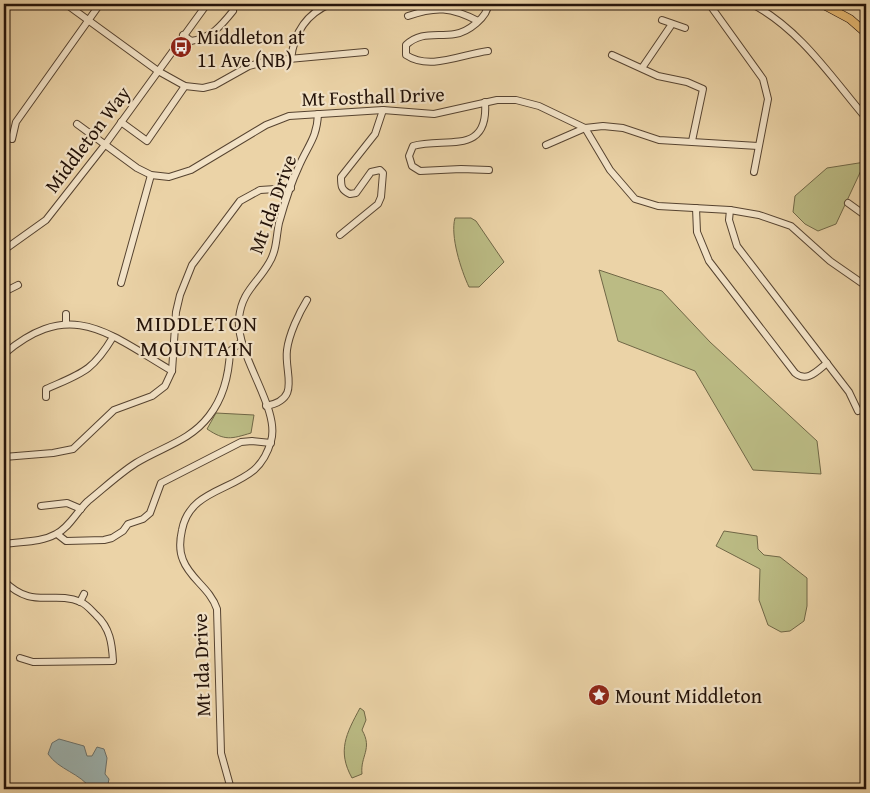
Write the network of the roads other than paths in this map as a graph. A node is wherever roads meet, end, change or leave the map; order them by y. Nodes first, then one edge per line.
1 (66, 4) edge
2 (100, 4) edge
3 (207, 4) edge
4 (330, 4) edge
5 (488, 4) edge
6 (712, 4) edge
7 (752, 4) edge
8 (822, 4) edge
9 (233, 12) dead end
10 (408, 16) dead end
11 (662, 20) dead end
12 (88, 21) junction
13 (478, 21) junction
14 (672, 24) junction
15 (686, 28) dead end
16 (866, 33) edge
17 (183, 34) junction
18 (488, 51) dead end
19 (365, 52) dead end
20 (612, 55) dead end
21 (291, 59) junction
22 (642, 68) junction
23 (158, 71) junction
24 (185, 86) junction
25 (485, 102) junction
26 (383, 110) junction
27 (318, 114) junction
28 (866, 118) edge
29 (121, 122) junction
30 (77, 124) dead end
31 (585, 128) junction
32 (12, 140) dead end
33 (692, 141) junction
34 (546, 145) dead end
35 (104, 146) junction
36 (758, 146) junction
37 (489, 170) dead end
38 (754, 172) dead end
39 (151, 175) junction
40 (291, 188) junction
41 (848, 203) dead end
42 (696, 208) junction
43 (730, 210) junction
44 (866, 216) edge
45 (340, 235) dead end
46 (4, 250) edge
47 (122, 283) dead end
48 (18, 285) dead end
49 (866, 286) edge
50 (4, 292) edge
51 (307, 300) dead end
52 (66, 314) dead end
53 (66, 324) junction
54 (113, 337) junction
55 (241, 342) junction
56 (4, 354) edge
57 (827, 363) junction
58 (172, 371) junction
59 (46, 397) dead end
60 (266, 406) junction
61 (858, 411) dead end
62 (270, 443) junction
63 (4, 457) edge
64 (41, 506) dead end
65 (81, 509) junction
66 (57, 534) junction
67 (4, 544) edge
68 (4, 581) edge
69 (84, 594) dead end
70 (80, 602) junction
71 (20, 658) dead end
72 (231, 789) edge

1 - 12 street
2 - 12 street
3 - 17 street, Middleton Way
4 - 21 street
5 - 13 street
6 - 36 street
7 - 28 street
8 - 16 main road
9 - 17 street
10 - 13 street
11 - 14 street
12 - 23 street
12 - 32 street
13 - 18 street
14 - 15 street
14 - 22 street
17 - 23 street, Middleton Way
19 - 21 street
20 - 22 street
21 - 24 street
22 - 33 street
23 - 24 street
23 - 29 street, Middleton Way
24 - 29 street
25 - 26 street, Mt Fosthall Drive
25 - 31 street, Mt Fosthall Drive
25 - 37 street
26 - 27 street, Mt Fosthall Drive
26 - 45 street
27 - 39 street, Mt Fosthall Drive
27 - 40 street, Mt Ida Drive
29 - 35 street, Middleton Way
30 - 35 street, Mt Fosthall Drive
31 - 33 street
31 - 34 street
31 - 42 street
33 - 36 street
35 - 39 street, Mt Fosthall Drive
35 - 46 street, Middleton Way
36 - 38 street
39 - 47 street
40 - 55 street, Mt Ida Drive
40 - 58 street
41 - 44 street
42 - 43 street
42 - 57 street
43 - 49 street
43 - 57 street
48 - 50 street
51 - 60 street
52 - 53 street
53 - 54 street
53 - 56 street
54 - 58 street
54 - 59 street
55 - 60 street, Mt Ida Drive
55 - 65 street
57 - 61 street
58 - 63 street
60 - 62 street, Mt Ida Drive
62 - 66 street
62 - 72 street, Mt Ida Drive
64 - 65 street
65 - 66 street
66 - 67 street
68 - 70 street
69 - 70 street
70 - 71 street

